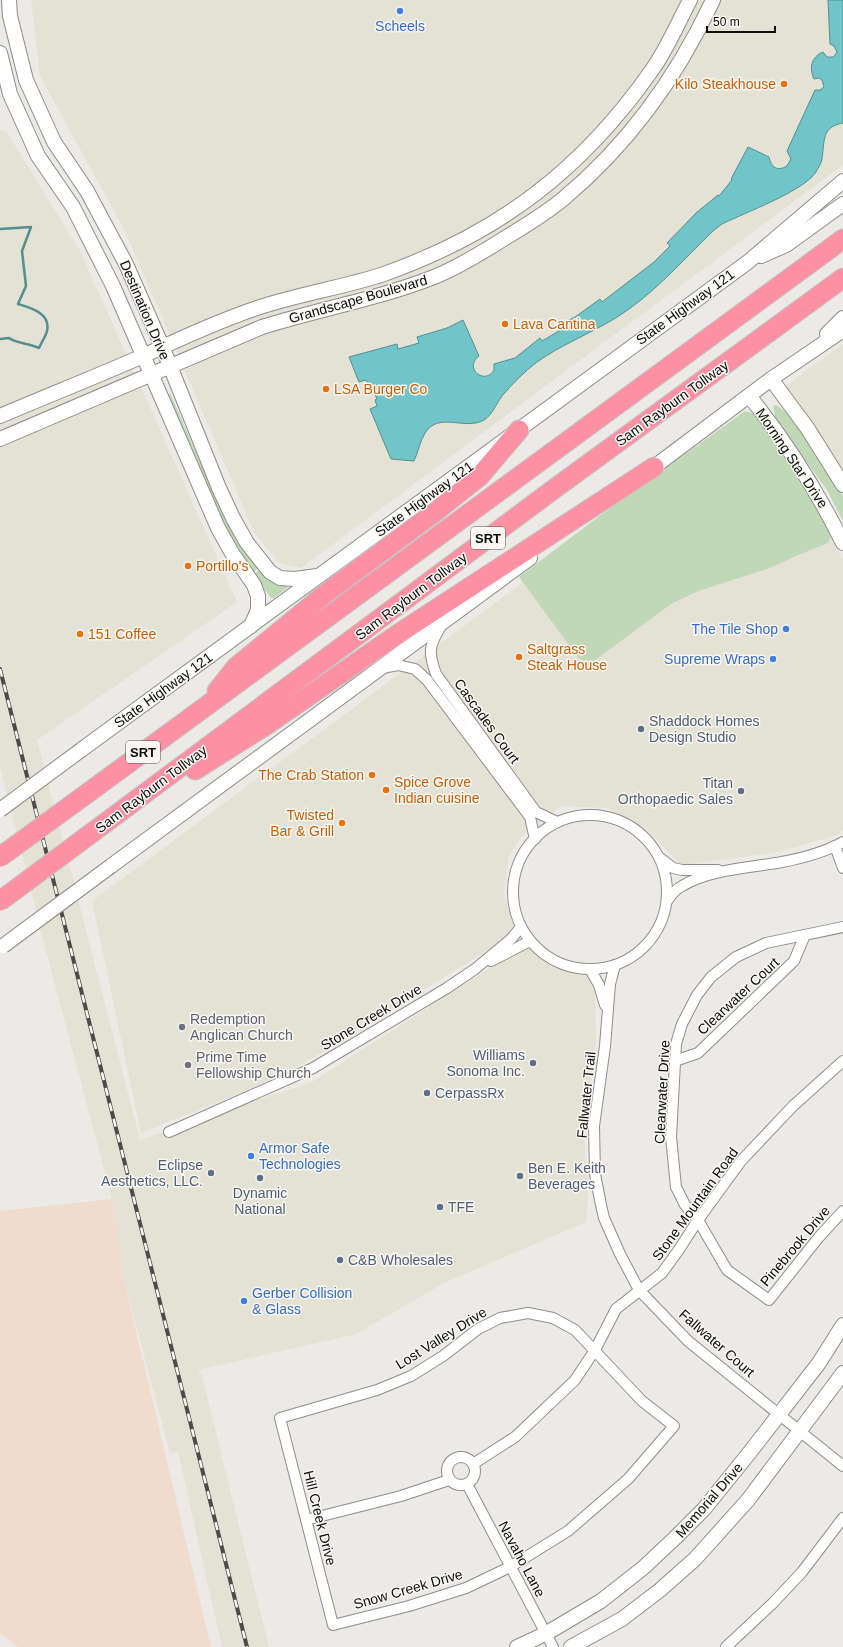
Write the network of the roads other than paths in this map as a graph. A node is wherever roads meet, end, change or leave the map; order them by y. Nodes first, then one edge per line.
1 (9, 0) edge
2 (690, 0) edge
3 (713, 0) edge
4 (0, 53) edge
5 (623, 108) junction
6 (641, 121) junction
7 (843, 181) edge
8 (843, 204) edge
9 (479, 232) junction
10 (843, 239) edge
11 (748, 262) junction
12 (435, 276) junction
13 (843, 278) edge
14 (843, 318) edge
15 (843, 330) edge
16 (162, 346) junction
17 (143, 356) junction
18 (797, 362) junction
19 (170, 367) junction
20 (151, 374) junction
21 (771, 379) junction
22 (749, 396) junction
23 (0, 416) edge
24 (519, 430) junction
25 (0, 439) edge
26 (654, 467) junction
27 (843, 484) edge
28 (843, 543) edge
29 (319, 575) junction
30 (444, 620) junction
31 (251, 626) junction
32 (378, 669) junction
33 (202, 710) junction
34 (135, 801) junction
35 (0, 810) edge
36 (557, 822) junction
37 (535, 839) junction
38 (839, 844) edge
39 (0, 857) edge
40 (660, 858) junction
41 (843, 868) edge
42 (724, 871) junction
43 (0, 901) edge
44 (667, 901) junction
45 (521, 927) junction
46 (843, 927) edge
47 (806, 935) junction
48 (530, 941) junction
49 (1, 947) edge
50 (615, 965) junction
51 (475, 969) junction
52 (590, 969) junction
53 (606, 1013) junction
54 (675, 1061) junction
55 (843, 1061) edge
56 (169, 1132) dead end
57 (843, 1211) edge
58 (698, 1220) junction
59 (639, 1290) junction
60 (769, 1300) joint
61 (843, 1325) edge
62 (595, 1350) junction
63 (843, 1373) edge
64 (778, 1415) junction
65 (280, 1418) joint
66 (674, 1426) joint
67 (799, 1431) junction
68 (473, 1464) junction
69 (843, 1466) edge
70 (449, 1480) junction
71 (467, 1484) junction
72 (843, 1518) edge
73 (306, 1520) junction
74 (510, 1567) junction
75 (333, 1625) joint
76 (547, 1633) junction
77 (517, 1647) edge
78 (554, 1647) edge
79 (571, 1647) edge
80 (726, 1647) edge

1 - 16 street, Destination Drive
2 - 5 street, Grandscape Boulevard
3 - 6 street, Grandscape Boulevard
4 - 17 street, Destination Drive
5 - 6 street
5 - 9 street, Grandscape Boulevard
6 - 12 street, Grandscape Boulevard
7 - 11 street, State Highway 121
8 - 11 street
9 - 12 street
9 - 16 street, Grandscape Boulevard
10 - 33 highway, SRT
11 - 24 street, State Highway 121
12 - 19 street, Grandscape Boulevard
13 - 34 highway, Sam Rayburn Tollway / SRT
14 - 18 street
15 - 18 street
16 - 17 street, Grandscape Boulevard
16 - 19 street, Destination Drive
17 - 20 street, Destination Drive
17 - 23 street, Grandscape Boulevard
18 - 21 street
19 - 20 street, Grandscape Boulevard
19 - 29 street, Destination Drive
20 - 25 street, Grandscape Boulevard
20 - 31 street, Destination Drive
21 - 22 street
21 - 27 street, Morning Star Drive
22 - 26 street
22 - 28 street, Morning Star Drive
24 - 29 street, State Highway 121
24 - 33 highway
26 - 30 street
26 - 34 highway
29 - 31 street, State Highway 121
30 - 32 street
30 - 36 street, Cascades Court
31 - 35 street, State Highway 121, bridge
32 - 37 street, Cascades Court
32 - 49 street, bridge
33 - 39 highway, SRT, bridge
34 - 43 highway, Sam Rayburn Tollway / SRT, bridge
36 - 37 street
36 - 40 street
37 - 45 street
38 - 41 street
38 - 42 street
40 - 42 street
40 - 44 street
42 - 44 street
44 - 50 street
45 - 48 street
45 - 51 street, Stone Creek Drive
46 - 47 street, Clearwater Drive
47 - 54 street, Clearwater Court
47 - 54 street, Clearwater Drive
48 - 51 street, Stone Creek Drive
48 - 52 street
50 - 52 street
50 - 53 street, Fallwater Trail
51 - 56 street, Stone Creek Drive
52 - 53 street, Fallwater Trail
53 - 59 street, Fallwater Trail
54 - 58 street, Clearwater Drive
55 - 58 street, Stone Mountain Road
57 - 60 street, Pinebrook Drive
58 - 59 street, Stone Mountain Road
58 - 60 street, Clearwater Drive
59 - 62 street, Stone Mountain Road
59 - 64 street, Fallwater Court
61 - 64 street, Memorial Drive
62 - 65 street, Lost Valley Drive
62 - 66 street, Lost Valley Drive
62 - 68 street, Stone Mountain Road
63 - 67 street, Memorial Drive
64 - 67 street, Fallwater Court
64 - 76 street, Memorial Drive
65 - 73 street, Hill Creek Drive
66 - 74 street, Snow Creek Drive
67 - 69 street, Fallwater Court
67 - 79 street, Memorial Drive
68 - 70 street
68 - 71 street
70 - 71 street
70 - 73 street
71 - 74 street, Navaho Lane
72 - 80 street
73 - 75 street, Hill Creek Drive
74 - 75 street, Snow Creek Drive
74 - 76 street, Navaho Lane
76 - 77 street, Memorial Drive
76 - 78 street, Navaho Lane

